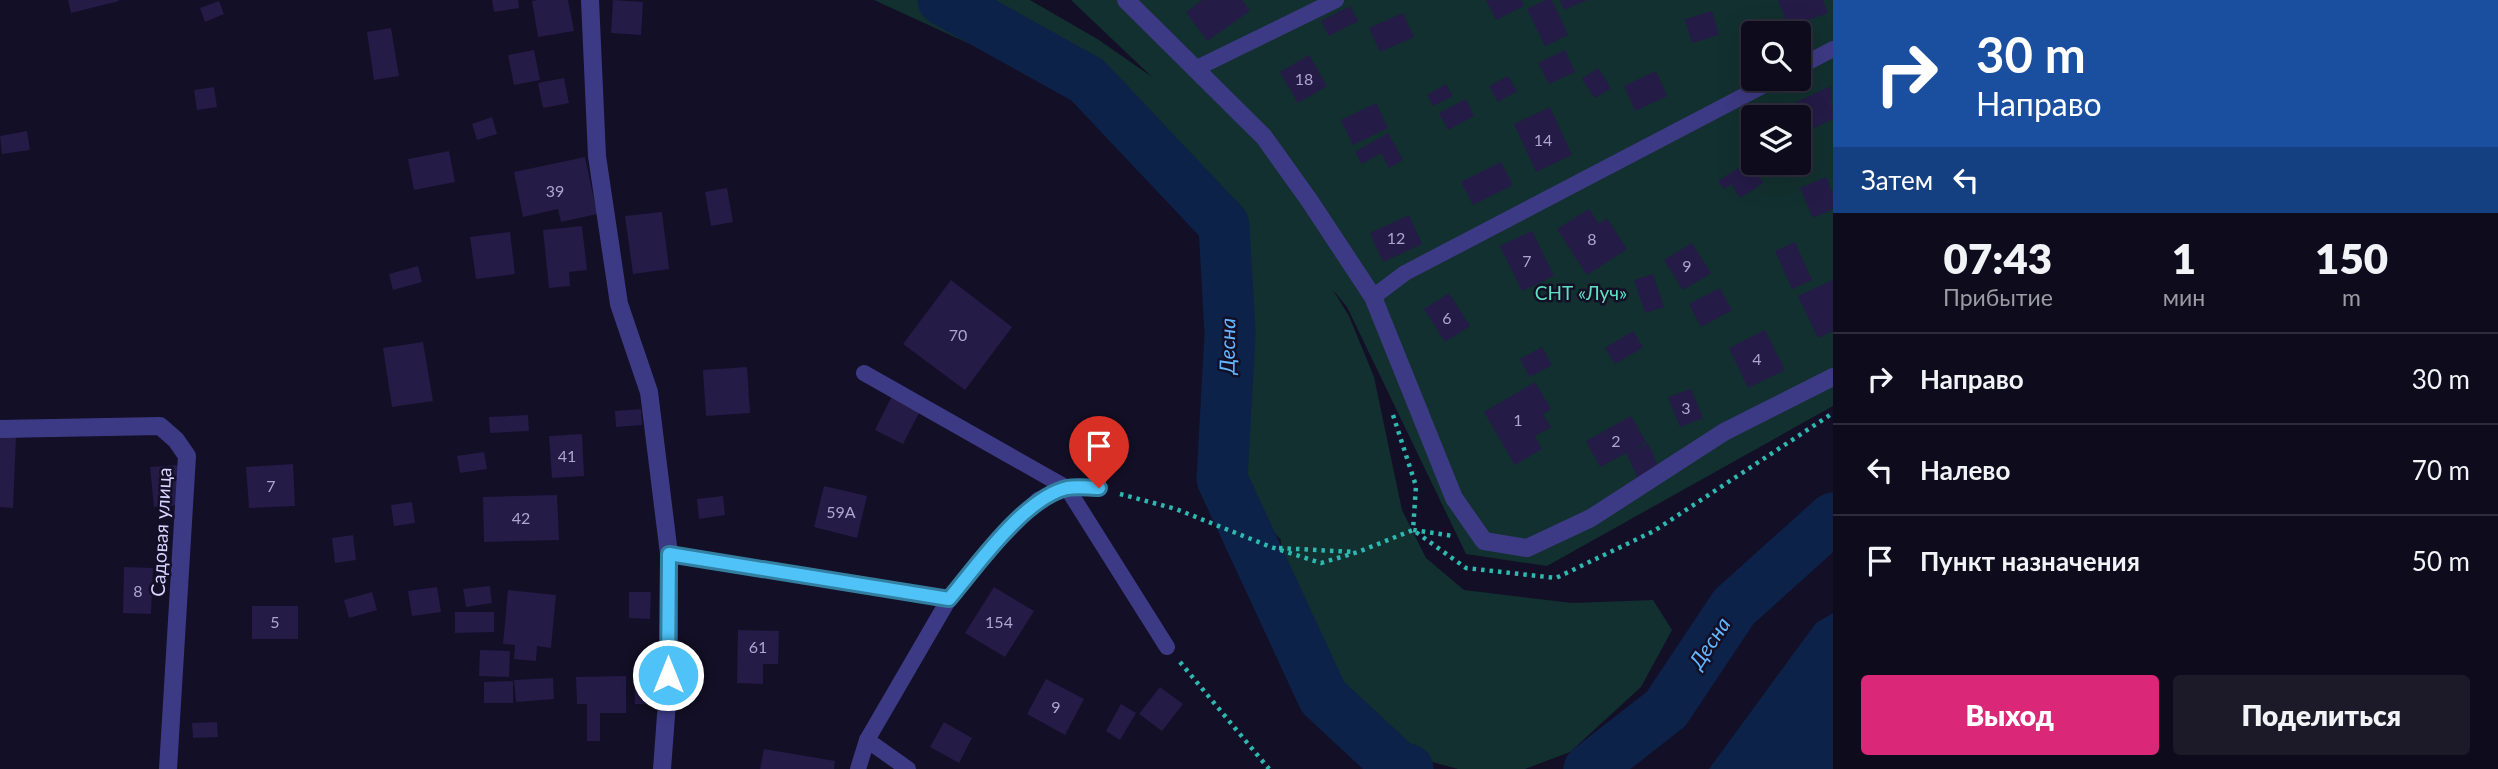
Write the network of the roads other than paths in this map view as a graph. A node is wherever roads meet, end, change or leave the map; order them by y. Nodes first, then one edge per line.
1 (590, 0) edge
2 (1126, 0) edge
3 (1336, 0) edge
4 (1833, 49) edge
5 (1811, 61) edge
6 (1197, 68) junction
7 (1753, 91) edge
8 (1373, 297) junction
9 (864, 373) dead end
10 (1833, 377) edge
11 (0, 429) edge
12 (1067, 488) junction
13 (1099, 488) road end
14 (669, 554) junction
15 (949, 599) junction
16 (1167, 647) road end
17 (867, 740) junction
18 (168, 769) edge
19 (662, 769) edge
20 (858, 769) edge
21 (908, 769) edge

1 - 14 street
2 - 6 street
3 - 6 lane
4 - 5 lane
6 - 8 street
7 - 8 lane
8 - 10 street
9 - 12 lane
11 - 18 street, Садовая улица
12 - 13 lane
12 - 15 lane
12 - 16 lane
14 - 15 lane
14 - 19 street
15 - 17 lane
17 - 20 lane
17 - 21 lane

